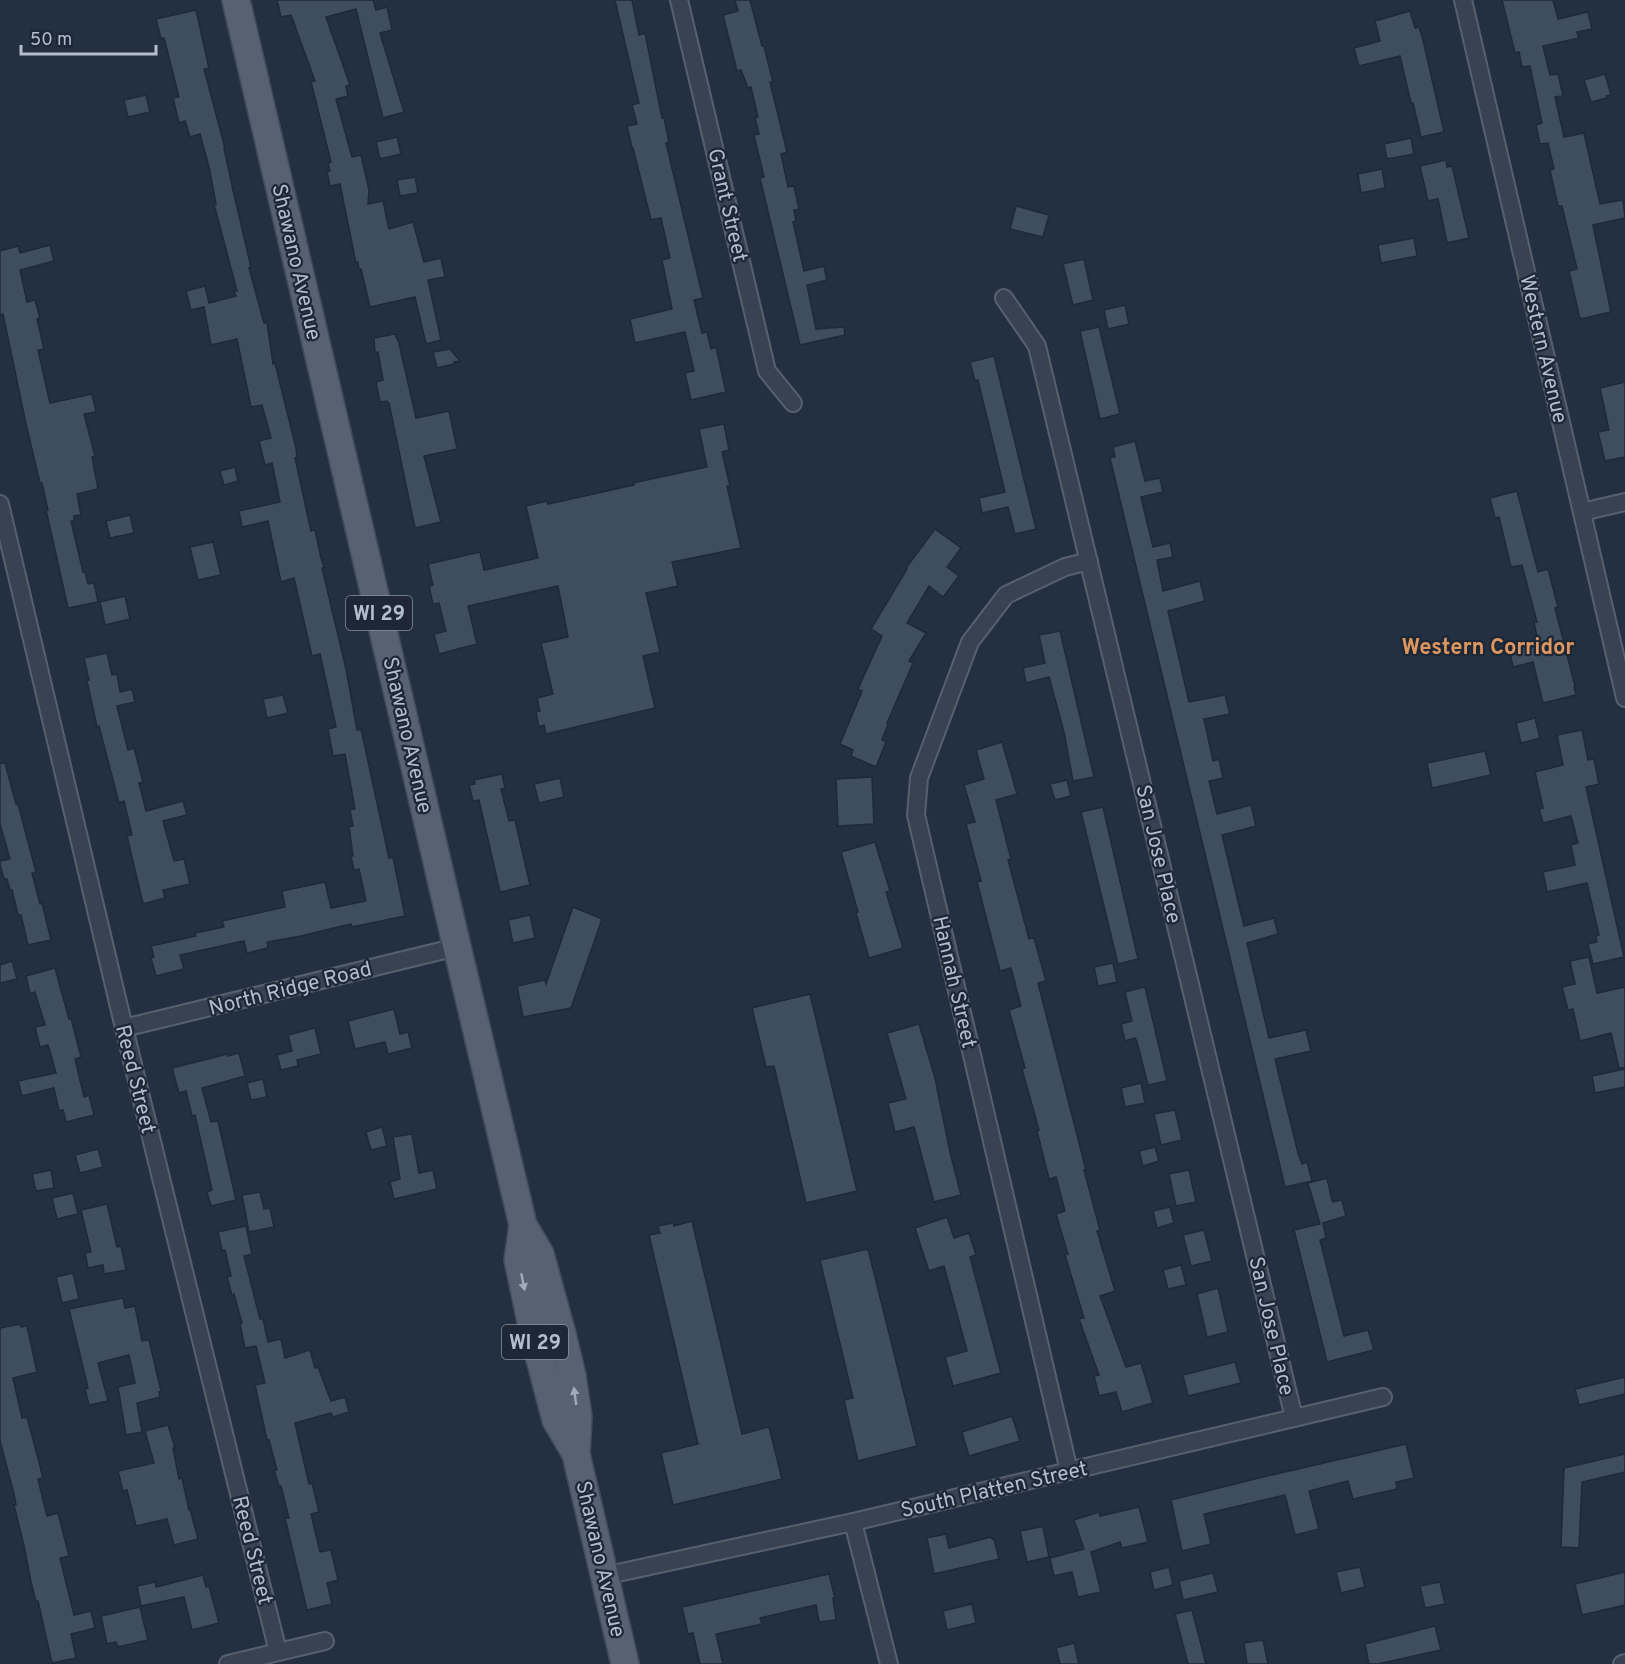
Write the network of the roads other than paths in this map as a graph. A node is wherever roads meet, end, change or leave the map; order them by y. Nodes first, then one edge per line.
1 (236, 0) edge
2 (679, 0) edge
3 (1463, 0) edge
4 (1004, 298) dead end
5 (793, 403) dead end
6 (1625, 502) edge
7 (0, 504) edge
8 (1582, 512) junction
9 (1089, 561) junction
10 (1625, 698) edge
11 (457, 947) junction
12 (124, 1028) junction
13 (1383, 1397) dead end
14 (1294, 1418) junction
15 (1069, 1471) junction
16 (853, 1522) junction
17 (604, 1576) junction
18 (325, 1641) dead end
19 (278, 1652) junction
20 (228, 1664) edge
21 (625, 1664) edge
22 (889, 1664) edge

1 - 11 main road, Shawano Avenue / WI 29
2 - 5 street, Grant Street
3 - 8 street, Western Avenue
4 - 9 street, San Jose Place
6 - 8 street
7 - 12 street, Reed Street
8 - 10 street, Western Avenue
9 - 14 street, San Jose Place
9 - 15 street, Hannah Street
11 - 12 street, North Ridge Road
11 - 17 main road, Shawano Avenue / WI 29
12 - 19 street, Reed Street
13 - 14 street, South Platten Street
14 - 15 street, South Platten Street
15 - 16 street, South Platten Street
16 - 17 street, South Platten Street
16 - 22 street
17 - 21 main road, Shawano Avenue / WI 29
18 - 19 street
19 - 20 street

